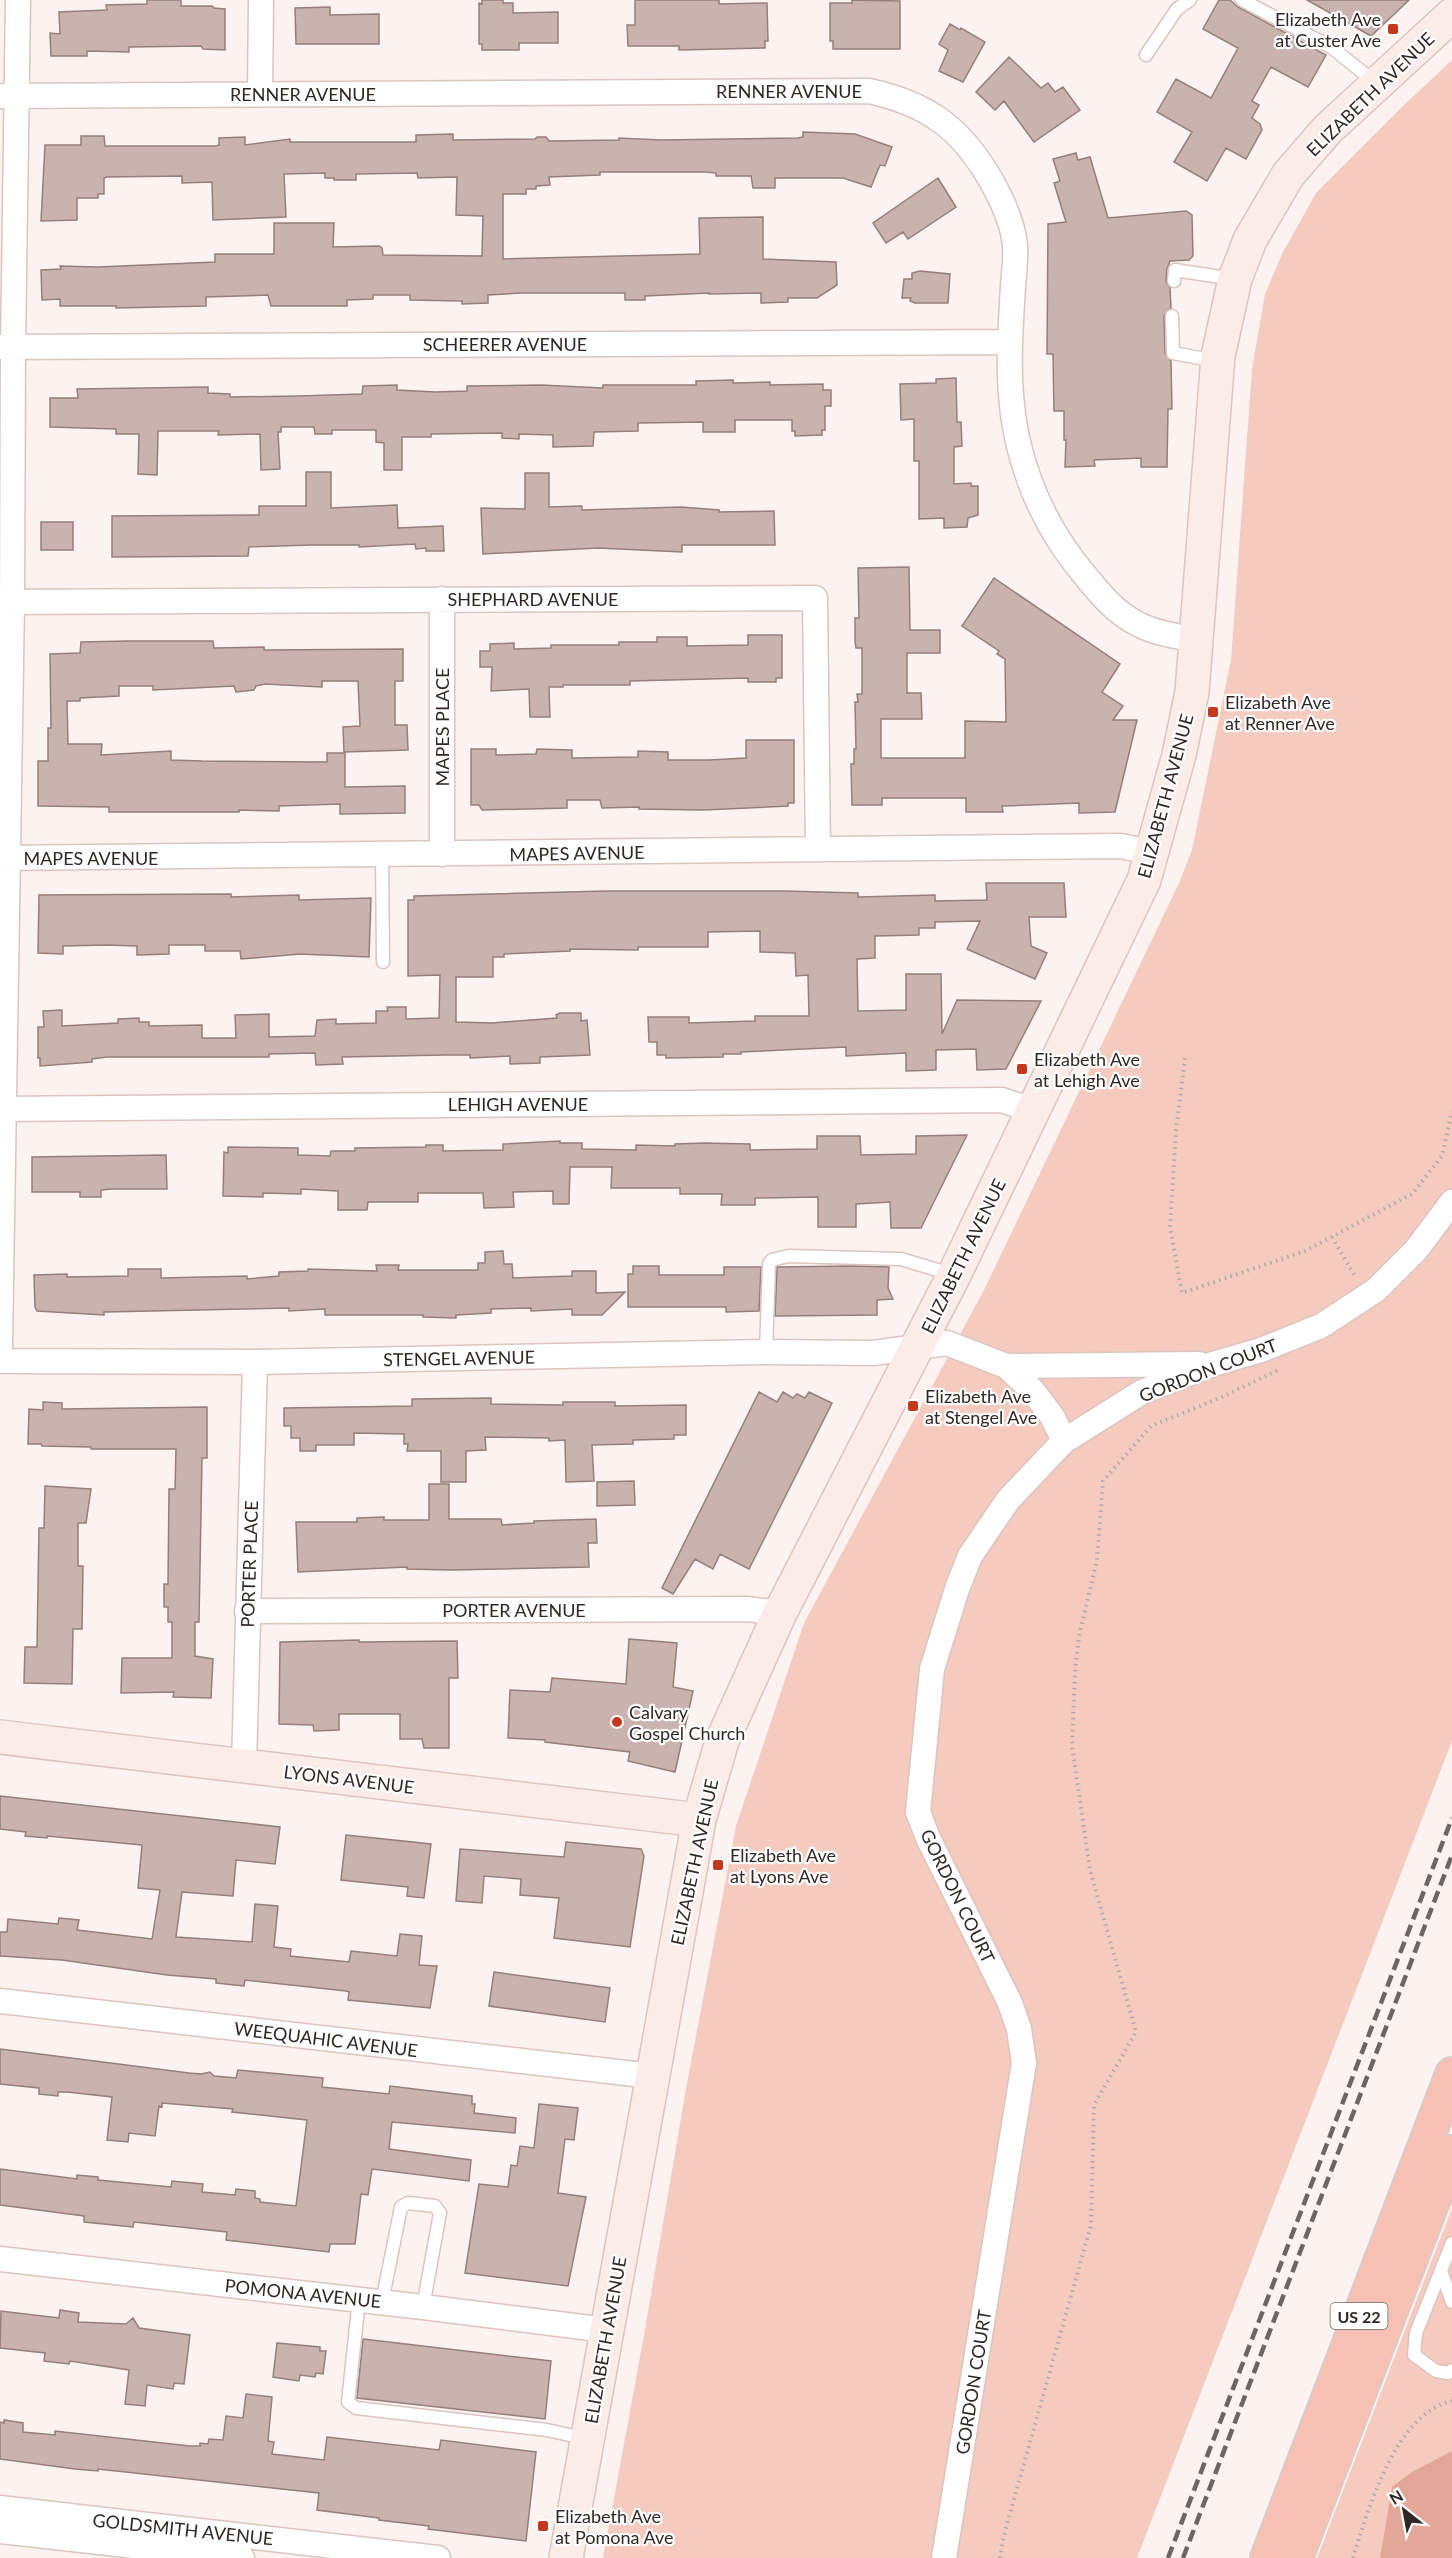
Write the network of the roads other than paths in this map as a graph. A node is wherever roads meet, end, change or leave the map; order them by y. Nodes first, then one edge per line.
1 (18, 0) edge
2 (261, 0) edge
3 (1190, 0) edge
4 (1242, 0) edge
5 (1452, 15) edge
6 (1146, 55) dead end
7 (1377, 84) junction
8 (260, 94) junction
9 (8, 96) edge
10 (1235, 279) junction
11 (1174, 281) dead end
12 (1172, 316) dead end
13 (1010, 342) junction
14 (6, 346) edge
15 (1218, 361) junction
16 (442, 599) junction
17 (6, 602) edge
18 (1197, 640) junction
19 (818, 849) junction
20 (1153, 853) junction
21 (382, 855) junction
22 (442, 855) junction
23 (3, 858) edge
24 (383, 962) dead end
25 (3, 1109) edge
26 (1034, 1111) junction
27 (1452, 1202) edge
28 (954, 1275) junction
29 (0, 1346) edge
30 (918, 1347) junction
31 (766, 1353) junction
32 (0, 1361) edge
33 (255, 1362) junction
34 (1213, 1364) junction
35 (1006, 1366) junction
36 (1064, 1441) junction
37 (247, 1611) junction
38 (780, 1613) junction
39 (0, 1737) edge
40 (244, 1766) junction
41 (699, 1821) junction
42 (0, 2001) edge
43 (1452, 2074) edge
44 (652, 2076) junction
45 (1452, 2152) edge
46 (1452, 2243) edge
47 (0, 2259) edge
48 (1441, 2271) junction
49 (371, 2301) junction
50 (1452, 2302) edge
51 (423, 2307) junction
52 (606, 2330) junction
53 (1452, 2370) edge
54 (588, 2439) junction
55 (0, 2508) edge
56 (94, 2530) junction
57 (0, 2531) edge
58 (306, 2551) edge
59 (242, 2558) edge
60 (438, 2558) edge
61 (566, 2558) edge
62 (944, 2558) edge
63 (1267, 2558) edge
64 (1296, 2558) edge

1 - 9 street
2 - 8 street
3 - 6 lane
4 - 7 lane
5 - 7 main road, ELIZABETH AVENUE
7 - 10 main road, ELIZABETH AVENUE
8 - 9 street, RENNER AVENUE
8 - 13 street, RENNER AVENUE
9 - 14 street
10 - 11 lane
10 - 15 main road, ELIZABETH AVENUE
12 - 15 lane
13 - 14 street, SCHEERER AVENUE
13 - 18 street, RENNER AVENUE
14 - 17 street
15 - 18 main road, ELIZABETH AVENUE
16 - 17 street, SHEPHARD AVENUE
16 - 19 street, SHEPHARD AVENUE
16 - 22 street, MAPES PLACE
17 - 23 street
18 - 20 main road, ELIZABETH AVENUE
19 - 20 street, MAPES AVENUE
19 - 22 street, MAPES AVENUE
20 - 26 main road, ELIZABETH AVENUE
21 - 22 street, MAPES AVENUE
21 - 23 street, MAPES AVENUE
21 - 24 lane
23 - 25 street
25 - 26 street, LEHIGH AVENUE
25 - 29 street
26 - 28 main road, ELIZABETH AVENUE
27 - 34 street, GORDON COURT
28 - 30 main road, ELIZABETH AVENUE
28 - 31 lane
30 - 31 street, STENGEL AVENUE
30 - 35 street, STENGEL AVENUE
30 - 38 main road, ELIZABETH AVENUE
31 - 33 street, STENGEL AVENUE
32 - 33 street, STENGEL AVENUE
33 - 37 street, PORTER PLACE
34 - 35 street
34 - 36 street, GORDON COURT
35 - 36 street
36 - 62 street, GORDON COURT
37 - 38 street, PORTER AVENUE
37 - 40 street, PORTER PLACE
38 - 41 main road, ELIZABETH AVENUE
39 - 40 main road, LYONS AVENUE
40 - 41 main road, LYONS AVENUE
41 - 44 main road, ELIZABETH AVENUE
42 - 44 street, WEEQUAHIC AVENUE
43 - 63 highway, US 22
44 - 52 main road, ELIZABETH AVENUE
45 - 64 highway, US 22
46 - 48 lane
47 - 49 street, POMONA AVENUE
48 - 50 lane
48 - 53 lane
49 - 51 street, POMONA AVENUE
49 - 51 lane
49 - 54 lane
51 - 52 street, POMONA AVENUE
52 - 54 main road, ELIZABETH AVENUE
54 - 61 main road, ELIZABETH AVENUE
55 - 56 street, GOLDSMITH AVENUE
56 - 57 street, GOLDSMITH AVENUE
56 - 58 street, GOLDSMITH AVENUE
56 - 59 street, GOLDSMITH AVENUE
58 - 60 street, GOLDSMITH AVENUE

